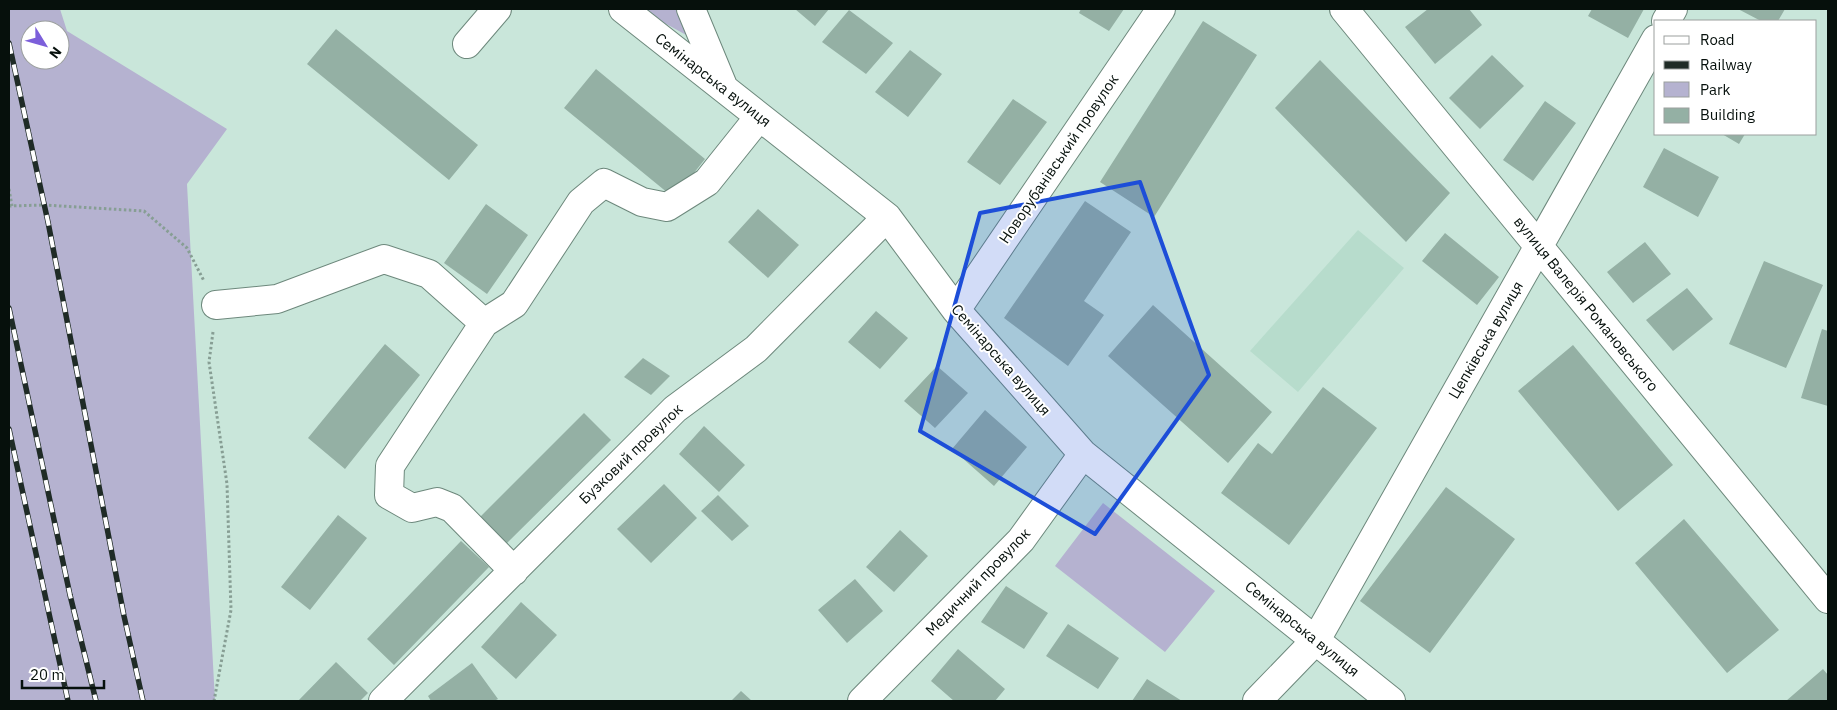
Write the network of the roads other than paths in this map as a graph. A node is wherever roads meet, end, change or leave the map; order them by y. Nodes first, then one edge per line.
1 (497, 9) edge
2 (623, 9) edge
3 (691, 9) edge
4 (1161, 9) edge
5 (1344, 9) edge
6 (1673, 9) edge
7 (1667, 20) edge
8 (1654, 43) edge
9 (466, 44) dead end
10 (724, 89) junction
11 (759, 116) junction
12 (887, 217) junction
13 (1539, 246) junction
14 (216, 305) road end
15 (956, 310) junction
16 (484, 323) junction
17 (1083, 454) junction
18 (514, 571) junction
19 (1828, 599) edge
20 (1316, 640) junction
21 (383, 701) edge
22 (862, 701) edge
23 (1257, 701) edge
24 (1391, 701) edge

1 - 9 street
2 - 10 street, Семінарська вулиця
3 - 10 street
4 - 15 street, Новорубанівський провулок
5 - 13 street, вулиця Валерія Романовського
6 - 7 street
8 - 13 street, Цепківська вулиця
10 - 11 street, Семінарська вулиця
11 - 12 street, Семінарська вулиця
11 - 16 street
12 - 15 street, Семінарська вулиця
12 - 18 street, Бузковий провулок
13 - 19 street, вулиця Валерія Романовського
13 - 20 street, Цепківська вулиця
14 - 16 street
15 - 17 street, Семінарська вулиця
16 - 18 street
17 - 20 street, Семінарська вулиця
17 - 22 street, Медичний провулок
18 - 21 street, Бузковий провулок
20 - 23 street, Цепківська вулиця
20 - 24 street, Семінарська вулиця

